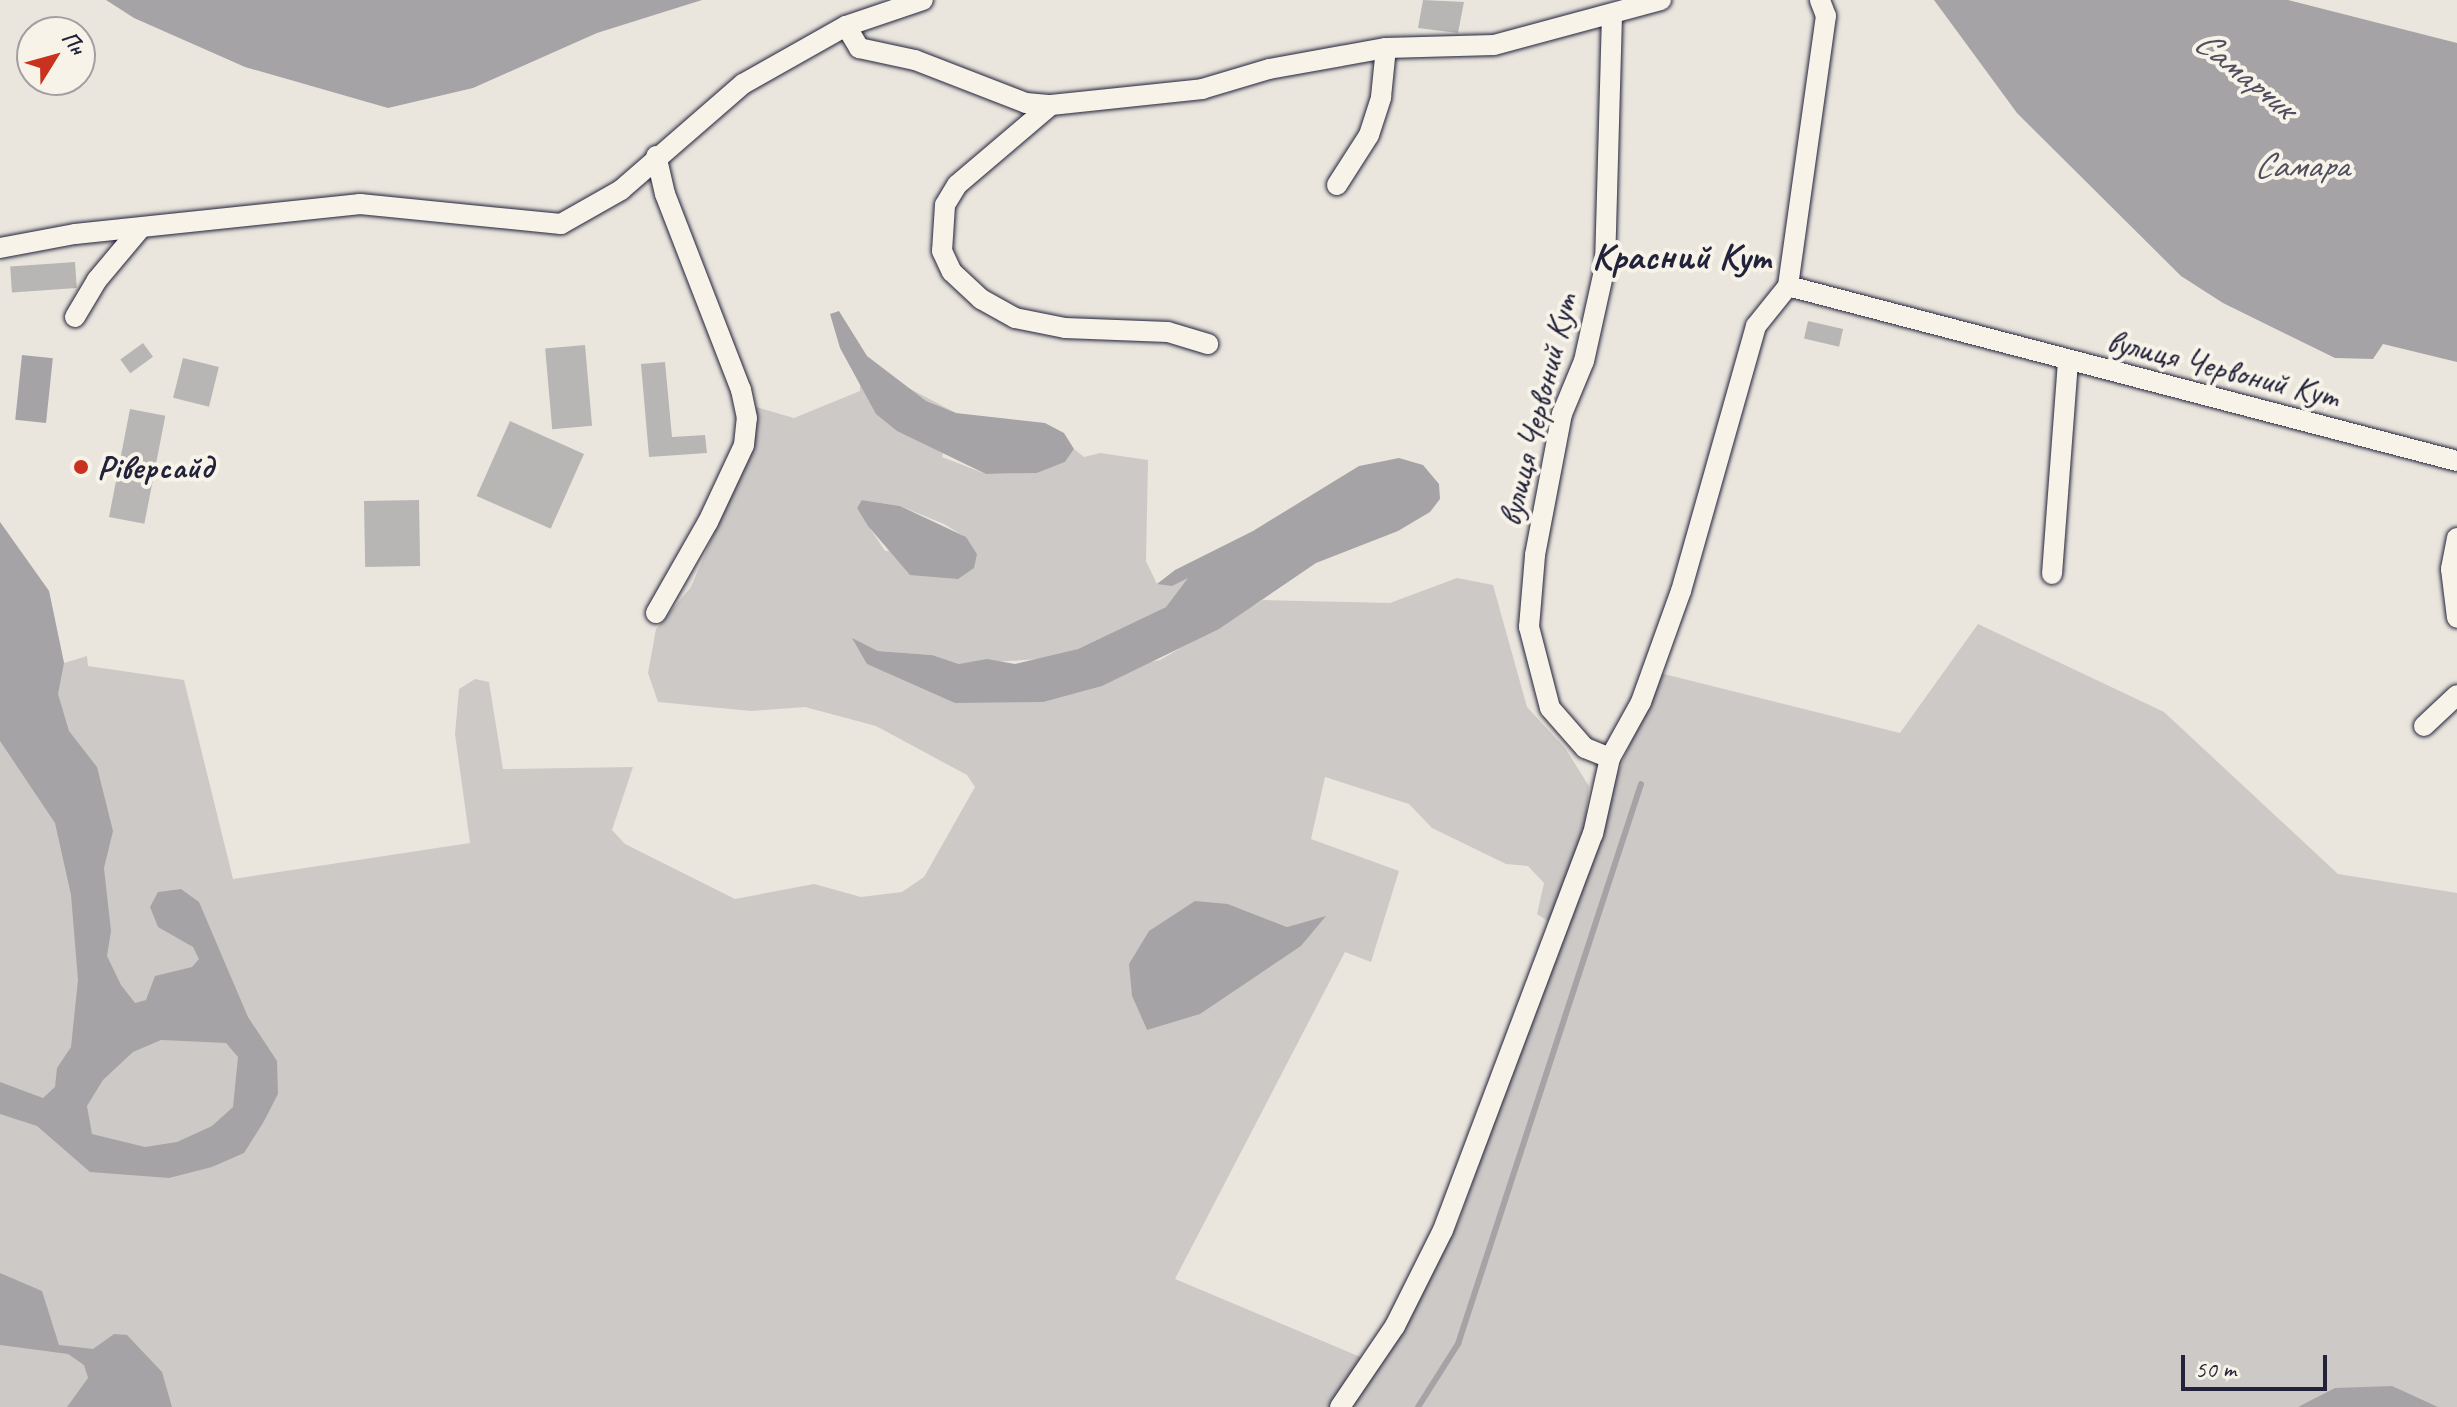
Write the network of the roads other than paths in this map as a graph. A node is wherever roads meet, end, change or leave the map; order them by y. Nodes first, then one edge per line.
1 (923, 0) edge
2 (1661, 0) edge
3 (1820, 0) edge
4 (892, 6) edge
5 (1612, 15) junction
6 (846, 26) junction
7 (1386, 48) junction
8 (1051, 105) junction
9 (656, 156) junction
10 (1337, 185) dead end
11 (139, 230) junction
12 (0, 248) edge
13 (1788, 286) junction
14 (75, 317) dead end
15 (1208, 344) dead end
16 (2068, 362) junction
17 (2457, 461) edge
18 (2457, 538) edge
19 (2052, 574) dead end
20 (656, 613) dead end
21 (2457, 618) edge
22 (2457, 695) edge
23 (2424, 726) dead end
24 (1610, 758) junction
25 (1340, 1407) edge

1 - 4 street
2 - 5 street
3 - 13 street
4 - 6 street
5 - 7 street
5 - 24 street, вулиця Червоний Кут
6 - 8 street
6 - 9 street
7 - 8 street
7 - 10 street
8 - 15 street
9 - 11 street
9 - 20 street
11 - 12 street
11 - 14 street
13 - 16 street, вулиця Червоний Кут
13 - 24 street
16 - 17 street, вулиця Червоний Кут
16 - 19 street
18 - 21 street
22 - 23 street
24 - 25 street

